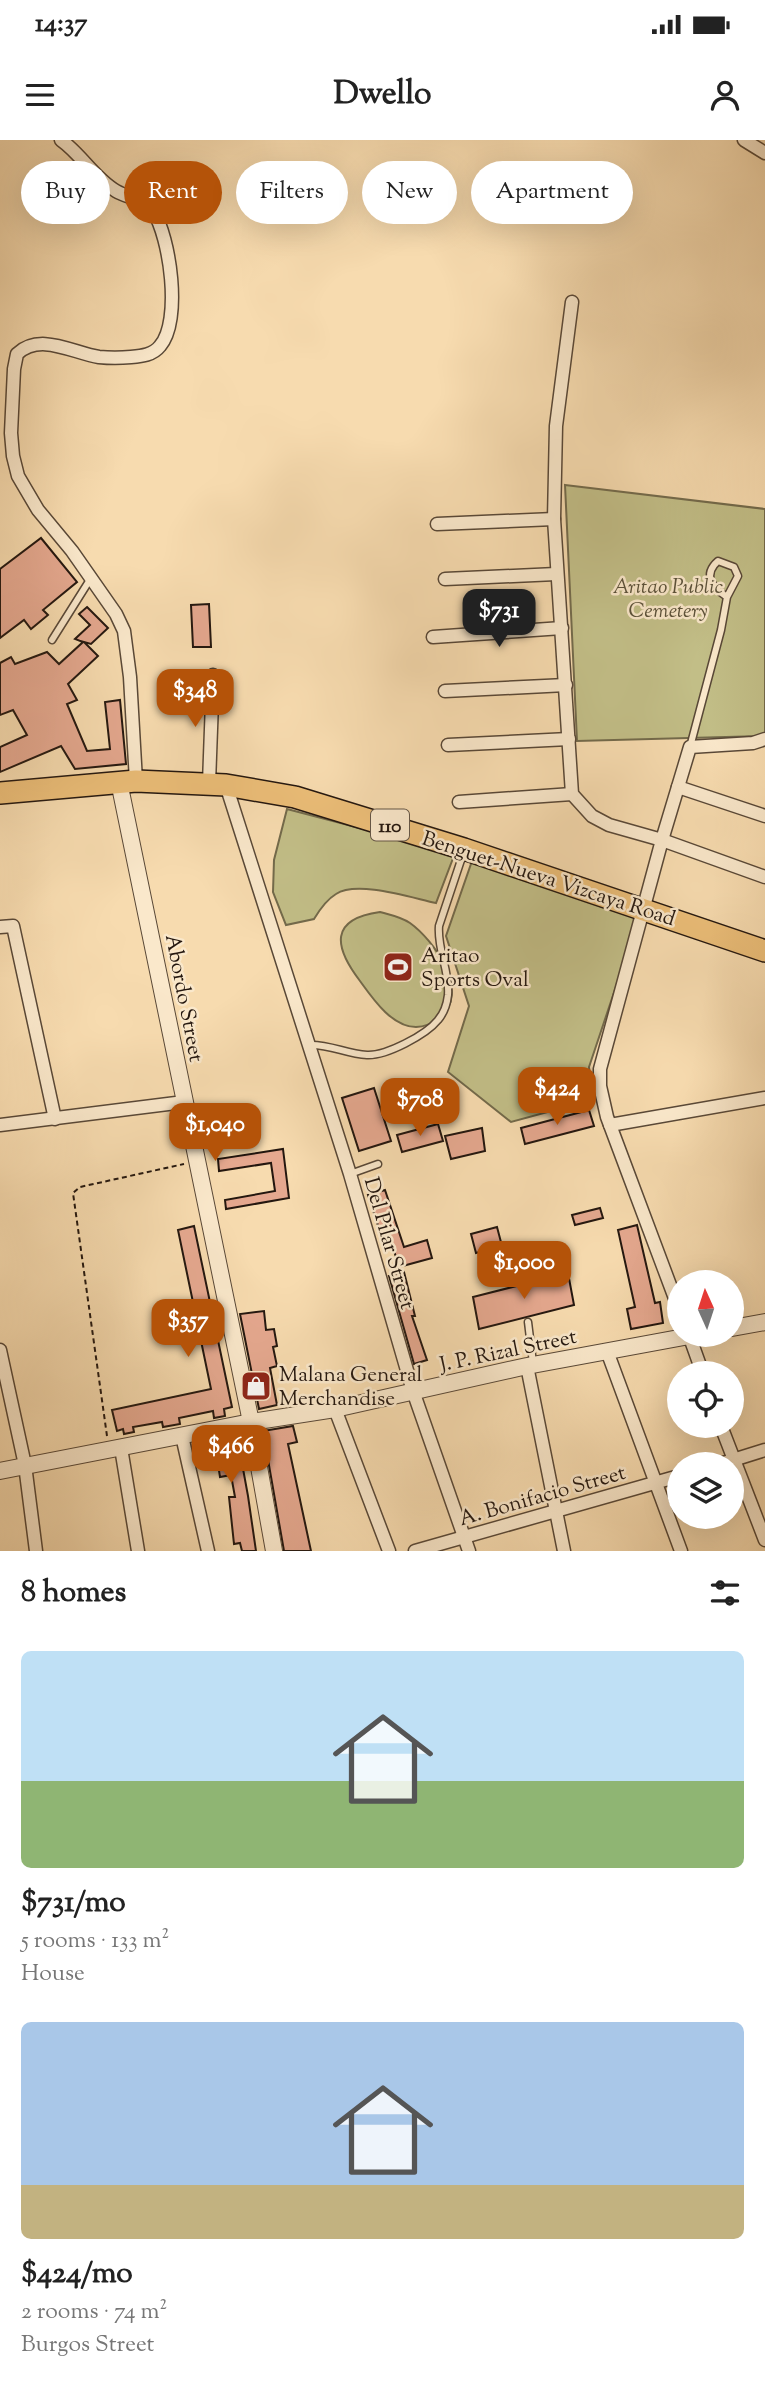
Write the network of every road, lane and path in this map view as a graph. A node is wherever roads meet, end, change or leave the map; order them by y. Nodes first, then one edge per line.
1 (61, 140) edge
2 (744, 140) edge
3 (765, 152) edge
4 (572, 302) dead end
5 (554, 519) junction
6 (438, 524) dead end
7 (556, 574) junction
8 (91, 578) junction
9 (445, 579) dead end
10 (727, 597) junction
11 (562, 628) junction
12 (433, 637) dead end
13 (52, 640) dead end
14 (213, 676) dead end
15 (566, 685) junction
16 (445, 691) dead end
17 (569, 738) junction
18 (765, 739) edge
19 (448, 746) dead end
20 (690, 747) junction
21 (127, 782) junction
22 (217, 784) junction
23 (678, 787) junction
24 (0, 793) edge
25 (572, 794) junction
26 (459, 802) dead end
27 (765, 816) edge
28 (662, 840) junction
29 (464, 849) junction
30 (765, 877) edge
31 (644, 910) junction
32 (0, 927) edge
33 (765, 951) edge
34 (309, 1045) junction
35 (765, 1098) edge
36 (184, 1102) junction
37 (55, 1119) junction
38 (0, 1125) edge
39 (610, 1125) junction
40 (196, 1161) junction
41 (378, 1164) dead end
42 (350, 1174) junction
43 (667, 1277) edge
44 (528, 1322) dead end
45 (765, 1322) edge
46 (744, 1326) edge
47 (667, 1340) edge
48 (0, 1350) edge
49 (607, 1351) junction
50 (530, 1366) junction
51 (413, 1391) junction
52 (335, 1409) junction
53 (251, 1422) junction
54 (182, 1436) junction
55 (115, 1450) junction
56 (765, 1450) edge
57 (744, 1457) edge
58 (25, 1465) junction
59 (0, 1471) edge
60 (667, 1479) edge
61 (655, 1482) junction
62 (744, 1487) edge
63 (556, 1511) junction
64 (465, 1537) junction
65 (765, 1539) edge
66 (36, 1551) edge
67 (138, 1551) edge
68 (208, 1551) edge
69 (274, 1551) edge
70 (389, 1551) edge
71 (415, 1551) edge
72 (470, 1551) edge
73 (564, 1551) edge
74 (681, 1551) edge

1 - 8 street
2 - 3 street
4 - 5 street
5 - 6 street
5 - 7 street
7 - 9 street
7 - 11 street
8 - 13 lane
8 - 21 street
10 - 10 lane
10 - 20 lane
11 - 12 street
11 - 15 street
14 - 22 street, Del Pilar Street
15 - 16 street
15 - 17 street
17 - 19 street
17 - 25 street
18 - 20 street
20 - 23 street
21 - 22 main road, Benguet-Nueva Vizcaya Road / 110
21 - 24 main road, Benguet-Nueva Vizcaya Road / 110
21 - 36 street, Abordo Street
22 - 29 main road, Benguet-Nueva Vizcaya Road / 110
22 - 34 street, Del Pilar Street
23 - 27 street
23 - 28 street
25 - 26 street
25 - 28 street
28 - 30 street
28 - 31 street
29 - 31 main road, Benguet-Nueva Vizcaya Road / 110
29 - 34 lane
31 - 33 main road, Benguet-Nueva Vizcaya Road / 110
31 - 39 street
32 - 37 street
34 - 42 street, Del Pilar Street
35 - 39 street
36 - 37 street
36 - 40 street, Abordo Street
37 - 38 street
39 - 43 street
40 - 53 street, Abordo Street
40 - 55 path
41 - 42 lane
42 - 51 street, Del Pilar Street
44 - 50 lane
45 - 46 street
47 - 49 street, J. P. Rizal Street
48 - 58 street
49 - 50 street, J. P. Rizal Street
49 - 61 street
50 - 51 street, J. P. Rizal Street
50 - 63 street
51 - 52 street, J. P. Rizal Street
51 - 64 street, Del Pilar Street
52 - 53 street, J. P. Rizal Street
52 - 70 street
53 - 54 street, J. P. Rizal Street
53 - 69 street, Abordo Street
54 - 55 street, J. P. Rizal Street
54 - 68 street
55 - 58 street, J. P. Rizal Street
55 - 67 street
56 - 57 street
58 - 59 street, J. P. Rizal Street
58 - 66 street
60 - 61 street, A. Bonifacio Street
61 - 63 street, A. Bonifacio Street
61 - 74 street
62 - 65 street
63 - 64 street, A. Bonifacio Street
63 - 73 street
64 - 71 street, A. Bonifacio Street
64 - 72 street, Del Pilar Street

